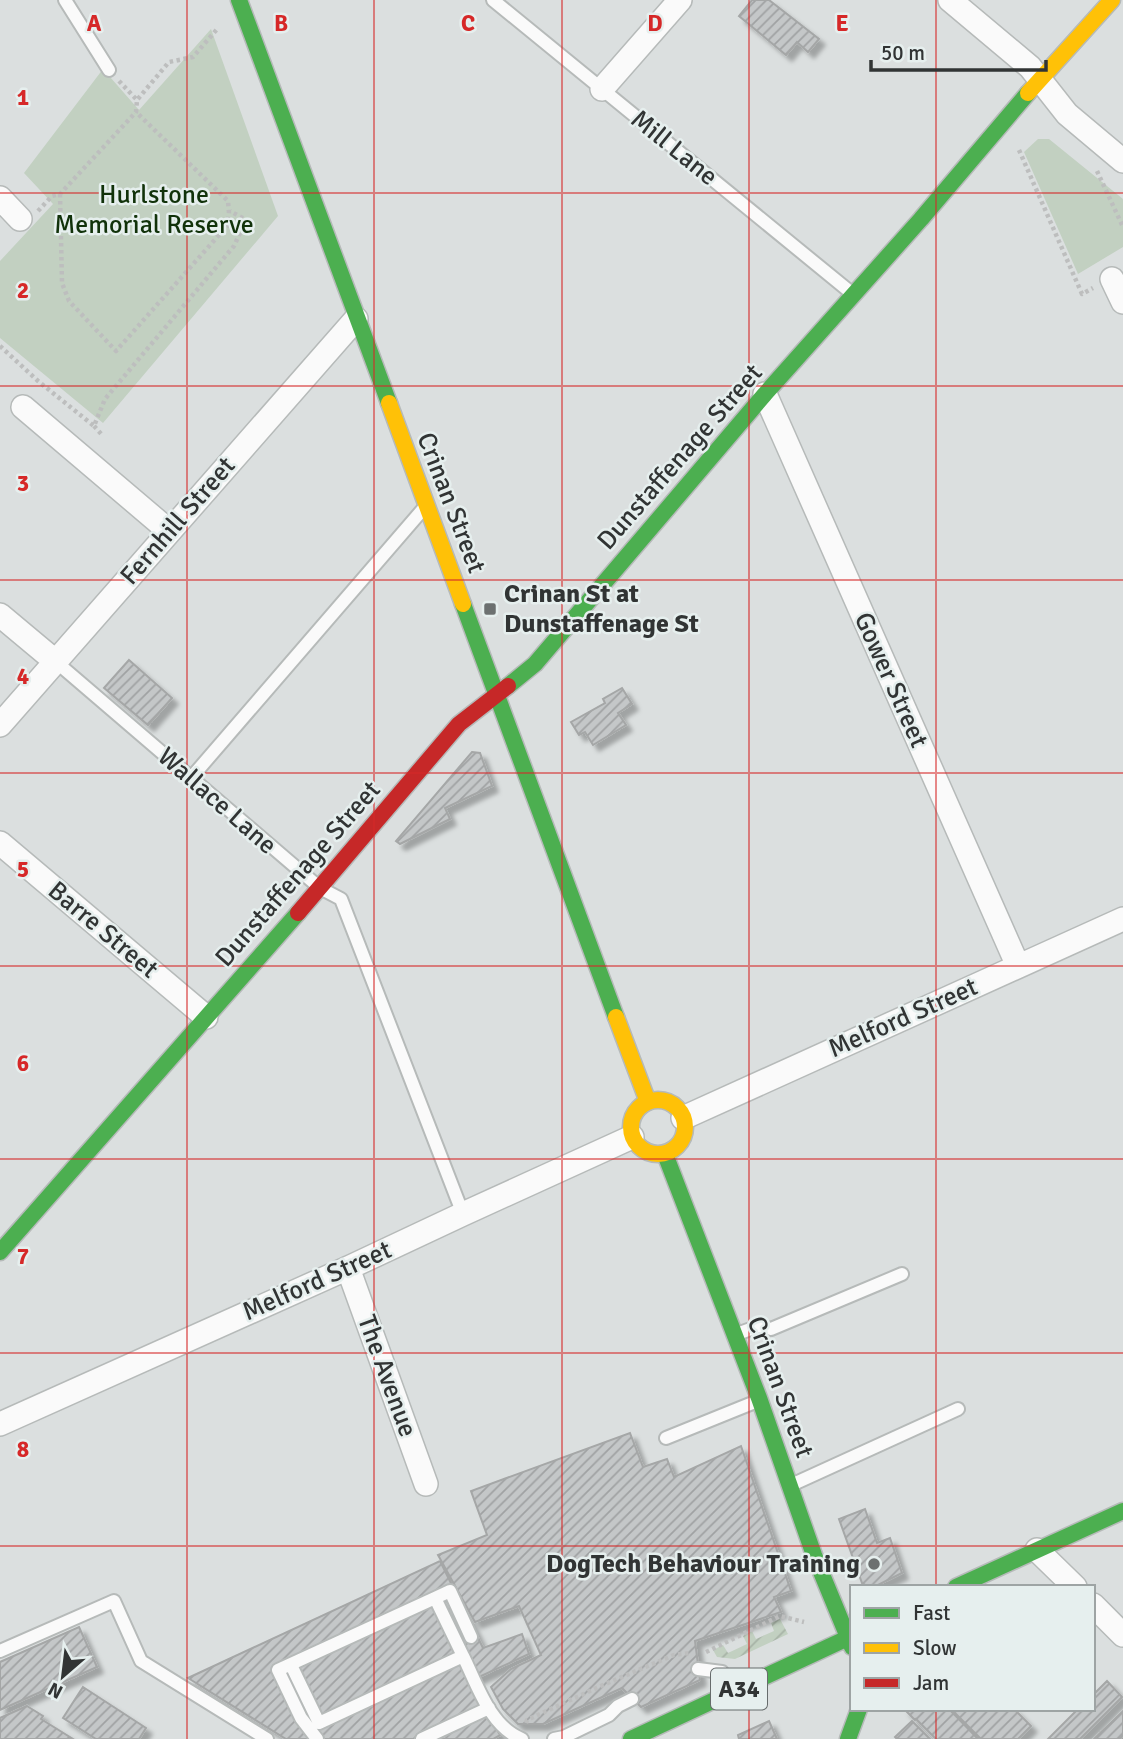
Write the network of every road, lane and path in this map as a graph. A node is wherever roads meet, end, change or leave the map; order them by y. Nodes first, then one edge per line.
1 (65, 0) edge
2 (239, 0) edge
3 (493, 0) edge
4 (680, 0) edge
5 (950, 0) edge
6 (1112, 0) edge
7 (218, 28) dead end
8 (109, 70) joint
9 (1040, 80) junction
10 (602, 89) junction
11 (137, 100) junction
12 (136, 112) junction
13 (1019, 150) dead end
14 (1123, 161) edge
15 (1097, 172) dead end
16 (60, 194) junction
17 (0, 198) edge
18 (229, 210) junction
19 (26, 218) joint
20 (1123, 227) edge
21 (1112, 279) joint
22 (855, 295) junction
23 (1123, 302) edge
24 (356, 319) junction
25 (0, 346) edge
26 (765, 394) junction
27 (23, 407) dead end
28 (94, 426) junction
29 (103, 436) dead end
30 (426, 506) junction
31 (169, 531) junction
32 (0, 615) edge
33 (55, 661) junction
34 (497, 693) junction
35 (0, 725) edge
36 (191, 778) junction
37 (0, 843) edge
38 (320, 888) junction
39 (1123, 919) edge
40 (1018, 966) junction
41 (206, 1017) junction
42 (648, 1102) junction
43 (683, 1118) junction
44 (632, 1137) junction
45 (665, 1154) junction
46 (463, 1214) junction
47 (0, 1252) edge
48 (348, 1268) junction
49 (902, 1274) dead end
50 (735, 1334) junction
51 (760, 1400) junction
52 (958, 1409) dead end
53 (0, 1424) edge
54 (666, 1438) dead end
55 (426, 1484) dead end
56 (789, 1486) junction
57 (1123, 1511) edge
58 (1037, 1550) junction
59 (960, 1585) edge
60 (1072, 1585) edge
61 (435, 1598) junction
62 (1095, 1607) edge
63 (804, 1622) dead end
64 (1123, 1635) edge
65 (471, 1637) dead end
66 (850, 1640) edge
67 (0, 1651) edge
68 (463, 1656) junction
69 (291, 1665) junction
70 (698, 1669) dead end
71 (731, 1693) junction
72 (632, 1699) dead end
73 (489, 1708) junction
74 (858, 1711) edge
75 (319, 1723) junction
76 (522, 1733) edge
77 (267, 1739) edge
78 (317, 1739) edge
79 (324, 1739) edge
80 (422, 1739) edge
81 (554, 1739) edge
82 (631, 1739) edge
83 (848, 1739) edge

1 - 8 lane
2 - 24 main road, Crinan Street
3 - 10 lane, Mill Lane
4 - 10 street
5 - 9 street
6 - 9 main road, Dunstaffenage Street
7 - 11 path
8 - 11 path
9 - 14 street
9 - 22 main road, Dunstaffenage Street
10 - 22 lane, Mill Lane
11 - 12 path
12 - 16 path
12 - 18 path
13 - 21 path
15 - 20 path
16 - 18 path
16 - 19 path
17 - 19 street
18 - 28 path
21 - 23 street
22 - 26 main road, Dunstaffenage Street
24 - 30 main road, Crinan Street
24 - 31 street, Fernhill Street
25 - 28 path
26 - 34 main road, Dunstaffenage Street
26 - 40 street, Gower Street
27 - 31 street
28 - 29 path
30 - 34 main road, Crinan Street
30 - 36 lane
31 - 33 street, Fernhill Street
32 - 33 street, Wallace Lane
33 - 35 street, Fernhill Street
33 - 36 lane, Wallace Lane
34 - 38 main road, Dunstaffenage Street
34 - 42 main road, Crinan Street
36 - 38 lane, Wallace Lane
37 - 41 street, Barre Street
38 - 41 main road, Dunstaffenage Street
38 - 46 lane, Wallace Lane
39 - 40 street, Melford Street
40 - 43 street, Melford Street
41 - 47 main road, Dunstaffenage Street
42 - 43 main road
42 - 44 main road
43 - 45 main road
44 - 45 main road
44 - 46 street, Melford Street
45 - 50 main road, Crinan Street
46 - 48 street, Melford Street
48 - 53 street, Melford Street
48 - 55 street, The Avenue
49 - 50 lane
50 - 51 main road, Crinan Street
51 - 54 lane
51 - 56 main road, Crinan Street
52 - 56 lane
56 - 66 main road, Crinan Street
57 - 58 main road
58 - 59 main road
58 - 60 street
61 - 65 lane
61 - 68 lane
61 - 69 lane
62 - 64 street
63 - 76 path
66 - 71 main road, A34
67 - 77 lane
68 - 73 lane
68 - 75 lane
69 - 75 lane
69 - 78 lane
70 - 71 lane
71 - 82 main road, A34
72 - 81 lane
73 - 76 lane
73 - 80 lane
74 - 83 main road
75 - 79 lane

